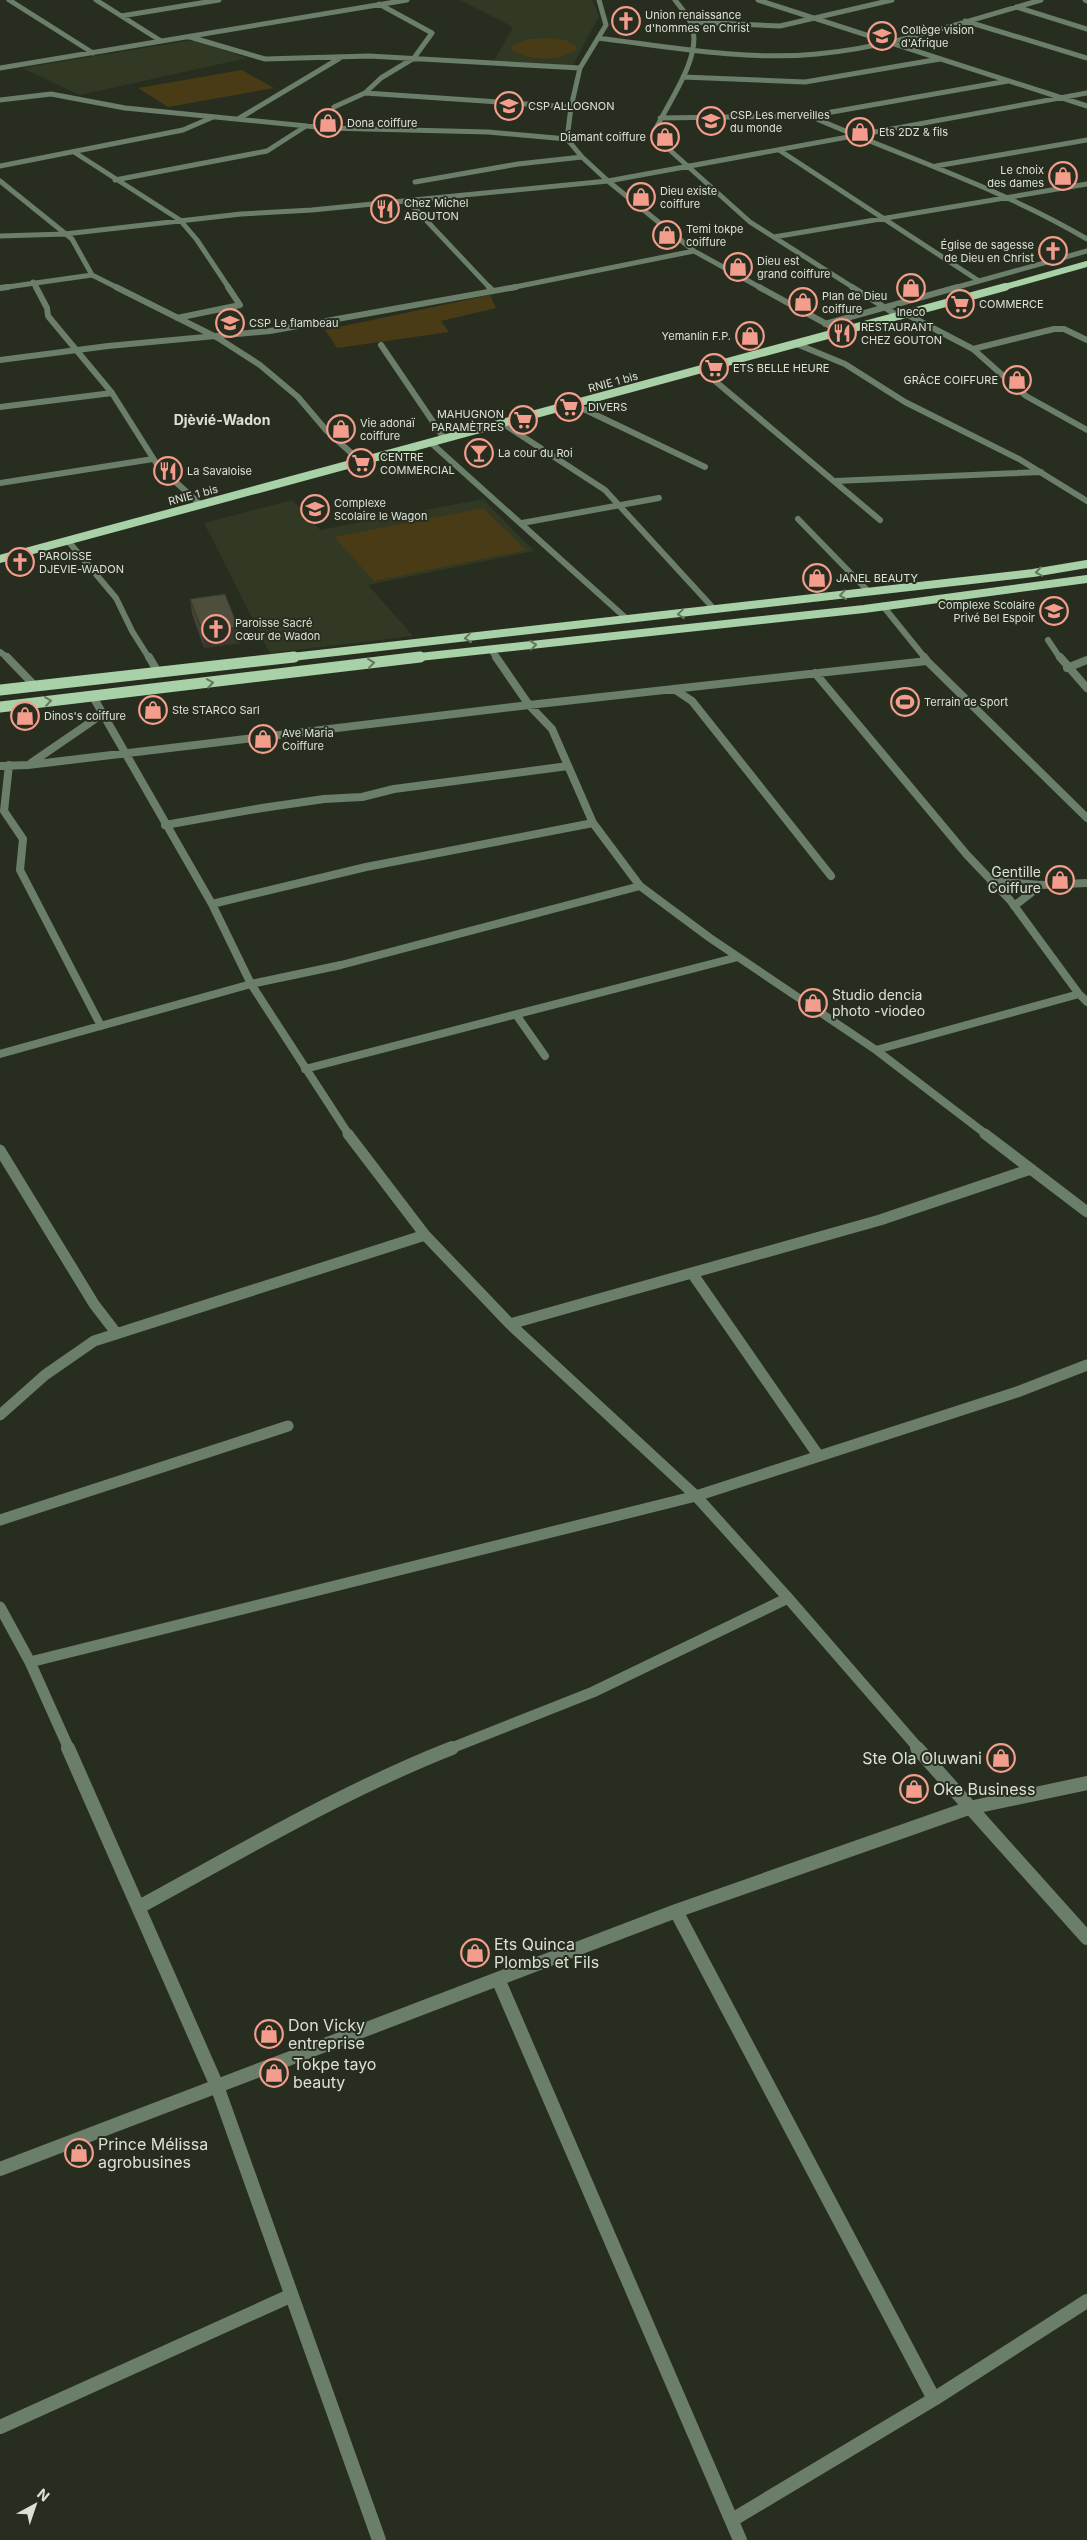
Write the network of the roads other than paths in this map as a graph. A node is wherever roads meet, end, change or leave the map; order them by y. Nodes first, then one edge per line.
1 (9, 0) edge
2 (96, 0) edge
3 (178, 0) edge
4 (219, 0) edge
5 (371, 0) edge
6 (407, 0) edge
7 (599, 0) edge
8 (675, 0) edge
9 (758, 0) edge
10 (892, 0) edge
11 (1041, 0) edge
12 (380, 5) junction
13 (187, 6) junction
14 (1015, 7) junction
15 (121, 16) junction
16 (815, 19) junction
17 (964, 21) junction
18 (690, 22) junction
19 (1087, 28) edge
20 (188, 37) junction
21 (598, 38) junction
22 (161, 41) junction
23 (888, 41) junction
24 (692, 51) junction
25 (93, 53) junction
26 (343, 56) junction
27 (414, 58) junction
28 (1087, 58) edge
29 (942, 59) junction
30 (0, 63) edge
31 (3, 67) edge
32 (580, 68) junction
33 (683, 77) junction
34 (1008, 80) junction
35 (365, 93) junction
36 (1087, 93) edge
37 (1065, 99) junction
38 (0, 100) edge
39 (1087, 106) edge
40 (334, 107) dead end
41 (571, 107) junction
42 (809, 116) junction
43 (214, 117) junction
44 (660, 118) junction
45 (238, 119) junction
46 (306, 126) junction
47 (854, 137) junction
48 (567, 139) junction
49 (1087, 140) edge
50 (778, 150) junction
51 (74, 152) junction
52 (582, 157) junction
53 (0, 166) edge
54 (688, 166) junction
55 (936, 167) junction
56 (115, 180) junction
57 (0, 181) edge
58 (608, 181) junction
59 (1087, 184) edge
60 (1007, 196) junction
61 (429, 199) junction
62 (408, 201) junction
63 (882, 218) junction
64 (180, 220) junction
65 (65, 234) junction
66 (0, 236) edge
67 (774, 237) junction
68 (1087, 240) edge
69 (694, 251) junction
70 (1087, 251) edge
71 (1087, 264) edge
72 (92, 275) junction
73 (979, 281) junction
74 (33, 282) junction
75 (0, 288) edge
76 (493, 290) junction
77 (886, 307) junction
78 (904, 316) junction
79 (177, 318) junction
80 (825, 324) junction
81 (841, 332) junction
82 (218, 338) junction
83 (1087, 340) edge
84 (799, 344) junction
85 (381, 346) dead end
86 (74, 349) junction
87 (973, 349) junction
88 (0, 360) edge
89 (702, 370) junction
90 (112, 393) junction
91 (574, 404) junction
92 (0, 407) edge
93 (502, 423) junction
94 (1087, 430) edge
95 (444, 438) junction
96 (430, 442) junction
97 (153, 459) junction
98 (360, 461) junction
99 (705, 467) dead end
100 (1042, 472) junction
101 (835, 481) junction
102 (0, 483) edge
103 (659, 498) dead end
104 (1087, 501) edge
105 (201, 505) junction
106 (620, 505) junction
107 (798, 518) dead end
108 (880, 520) dead end
109 (522, 523) junction
110 (68, 541) junction
111 (0, 559) edge
112 (1087, 564) edge
113 (1087, 579) edge
114 (870, 592) junction
115 (883, 606) junction
116 (715, 610) junction
117 (628, 620) junction
118 (1048, 640) dead end
119 (490, 649) junction
120 (0, 652) edge
121 (1087, 660) edge
122 (927, 661) junction
123 (1066, 668) junction
124 (158, 672) junction
125 (815, 673) junction
126 (35, 686) junction
127 (699, 686) junction
128 (1087, 688) edge
129 (0, 690) edge
130 (674, 690) junction
131 (92, 695) junction
132 (692, 701) junction
133 (529, 705) junction
134 (0, 707) edge
135 (104, 713) junction
136 (126, 752) junction
137 (4, 765) edge
138 (28, 765) junction
139 (568, 766) junction
140 (1085, 814) edge
141 (593, 823) junction
142 (165, 825) junction
143 (831, 876) dead end
144 (991, 881) junction
145 (1087, 883) edge
146 (1041, 885) junction
147 (640, 886) junction
148 (212, 904) junction
149 (1014, 906) junction
150 (738, 957) junction
151 (252, 984) junction
152 (1079, 994) junction
153 (1087, 1002) edge
154 (517, 1016) junction
155 (101, 1026) junction
156 (876, 1050) junction
157 (0, 1054) edge
158 (545, 1056) dead end
159 (305, 1069) junction
160 (0, 1150) edge
161 (1031, 1169) junction
162 (1087, 1212) edge
163 (425, 1235) junction
164 (692, 1273) junction
165 (510, 1324) junction
166 (117, 1334) junction
167 (1087, 1365) edge
168 (0, 1415) edge
169 (288, 1426) dead end
170 (818, 1455) junction
171 (696, 1496) junction
172 (0, 1520) edge
173 (788, 1598) junction
174 (0, 1606) edge
175 (30, 1662) junction
176 (1087, 1783) edge
177 (969, 1808) junction
178 (139, 1907) junction
179 (676, 1911) junction
180 (1087, 1938) edge
181 (498, 1979) junction
182 (217, 2086) junction
183 (0, 2169) edge
184 (290, 2296) junction
185 (1087, 2301) edge
186 (934, 2399) junction
187 (0, 2426) edge
188 (732, 2520) junction
189 (380, 2540) edge
190 (740, 2540) edge

1 - 25 street
2 - 15 street
3 - 13 street
4 - 13 street
5 - 12 street
6 - 12 street
7 - 21 street
8 - 18 street
9 - 16 street
10 - 16 street
11 - 14 street
12 - 20 street
12 - 27 street
13 - 15 street
14 - 17 street
14 - 19 street
15 - 22 street
16 - 18 street
16 - 23 street
17 - 23 street
17 - 28 street
18 - 24 street
20 - 22 street
20 - 26 street
21 - 24 street
21 - 32 street
22 - 25 street
23 - 24 street
23 - 29 street
24 - 33 street
25 - 31 street
26 - 27 street
26 - 45 street
27 - 32 street
27 - 35 street
29 - 33 street
29 - 34 street
30 - 31 street
32 - 41 street
33 - 44 street
34 - 37 street
34 - 42 street
35 - 40 street
35 - 41 street
36 - 37 street
37 - 39 street
37 - 47 street
38 - 43 street
41 - 48 street
42 - 44 street
42 - 47 street
43 - 45 street
43 - 51 street
44 - 54 street
45 - 46 street
46 - 48 street
46 - 56 street
47 - 50 street
47 - 55 street
48 - 52 street
49 - 55 street
50 - 54 street
50 - 63 street
51 - 53 street
51 - 56 street
52 - 58 street
52 - 61 street
54 - 58 street
54 - 67 street
55 - 60 street
56 - 64 street
57 - 65 street
58 - 61 street
58 - 69 street
59 - 60 street
60 - 63 street
60 - 68 street
61 - 62 street
62 - 64 street
62 - 76 street
63 - 67 street
63 - 73 street
64 - 65 street
64 - 79 street
65 - 66 street
65 - 72 street
67 - 77 street
69 - 76 street
69 - 80 street
70 - 73 street
71 - 78 main road, RNIE 1 bis
72 - 74 street
72 - 79 street
73 - 77 street
74 - 75 street
74 - 86 street
76 - 82 street
77 - 78 street
77 - 80 street
78 - 81 main road, RNIE 1 bis
78 - 87 street
79 - 82 street
80 - 81 street
81 - 84 main road, RNIE 1 bis
82 - 86 street
82 - 98 street
83 - 87 street
84 - 89 main road, RNIE 1 bis
84 - 100 street
85 - 95 street
86 - 88 street
86 - 90 street
87 - 94 street
89 - 91 main road, RNIE 1 bis
89 - 101 street
90 - 92 street
90 - 97 street
91 - 93 main road, RNIE 1 bis
91 - 99 street
93 - 95 main road, RNIE 1 bis
93 - 106 street
95 - 96 main road, RNIE 1 bis
96 - 98 main road, RNIE 1 bis
96 - 109 street
97 - 102 street
97 - 105 street
98 - 105 main road, RNIE 1 bis
100 - 101 street
100 - 104 street
101 - 108 street
103 - 106 street
105 - 110 main road, RNIE 1 bis
106 - 109 street
106 - 116 street
107 - 114 street
109 - 117 street
110 - 111 main road, RNIE 1 bis
110 - 124 street
112 -> 114 main road
113 - 115 main road
114 -> 116 main road
119 -> 115 main road
115 - 122 street
116 -> 117 main road
117 -> 124 main road
118 - 123 street
131 -> 119 main road
119 - 133 street
120 - 126 street
121 - 123 street
122 - 125 street
122 - 140 street
123 - 128 street
124 - 126 main road
125 - 127 street
125 - 144 street
126 - 129 main road
127 - 130 street
127 - 132 street
130 - 132 street
130 - 133 street
134 -> 131 main road
131 - 135 street
132 - 143 street
133 - 136 street
133 - 139 street
135 - 136 street
135 - 138 street
136 - 138 street
136 - 142 street
137 - 138 street
137 - 155 street
139 - 141 street
139 - 142 street
141 - 147 street
141 - 148 street
142 - 148 street
144 - 146 street
144 - 149 street
145 - 146 street
146 - 149 street
147 - 150 street
147 - 151 street
148 - 151 street
149 - 152 street
150 - 154 street
150 - 156 street
151 - 155 street
151 - 159 street
152 - 153 street
152 - 156 street
154 - 158 street
154 - 159 street
155 - 157 street
156 - 161 street
159 - 163 street
160 - 166 street
161 - 162 street
161 - 164 street
163 - 165 street
163 - 166 street
164 - 165 street
164 - 170 street
165 - 171 street
166 - 168 street
167 - 170 street
169 - 172 street
170 - 171 street
171 - 173 street
171 - 175 street
173 - 177 street
173 - 178 street
174 - 175 street
175 - 178 street
176 - 177 street
177 - 179 street
177 - 180 street
178 - 182 street
179 - 181 street
179 - 186 street
181 - 182 street
181 - 188 street
182 - 183 street
182 - 184 street
184 - 187 street
184 - 189 street
185 - 186 street
186 - 188 street
188 - 190 street

